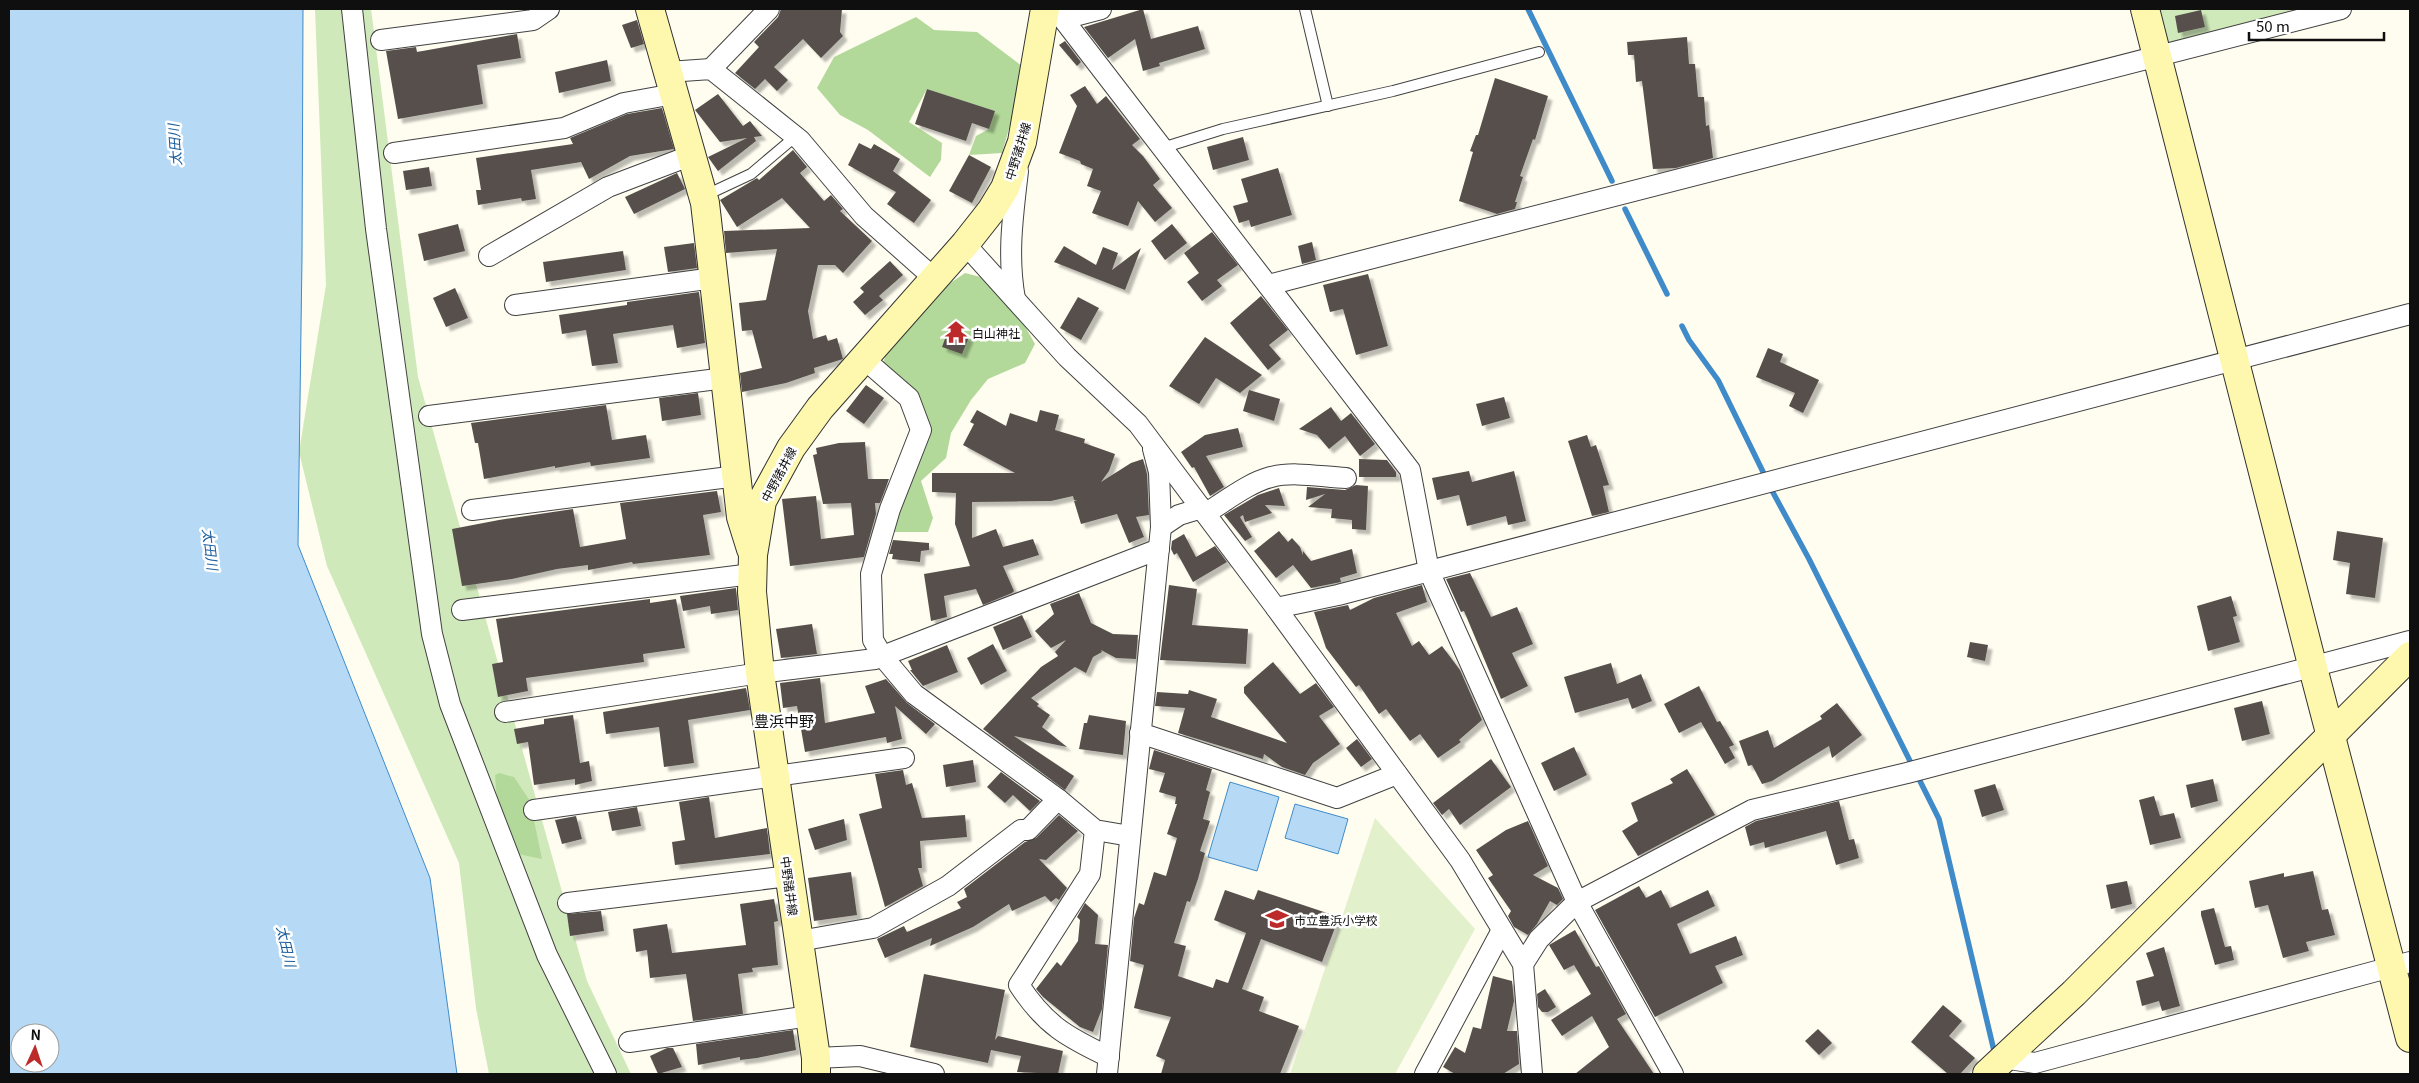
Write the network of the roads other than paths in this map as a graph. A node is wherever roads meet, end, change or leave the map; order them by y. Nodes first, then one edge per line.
1 (352, 9) edge
2 (549, 9) edge
3 (650, 9) edge
4 (769, 9) edge
5 (1101, 9) edge
6 (1305, 9) edge
7 (2145, 9) edge
8 (2342, 9) edge
9 (1054, 12) edge
10 (381, 40) dead end
11 (1540, 52) dead end
12 (2157, 56) junction
13 (711, 69) junction
14 (671, 83) junction
15 (1328, 106) junction
16 (796, 136) junction
17 (1022, 142) junction
18 (1162, 148) junction
19 (394, 153) dead end
20 (692, 155) junction
21 (704, 197) junction
22 (965, 244) junction
23 (489, 256) dead end
24 (714, 278) junction
25 (935, 278) junction
26 (1268, 285) junction
27 (1015, 299) junction
28 (515, 305) dead end
29 (2410, 314) edge
30 (864, 359) junction
31 (2234, 360) junction
32 (725, 378) junction
33 (429, 416) dead end
34 (1150, 440) junction
35 (737, 476) junction
36 (1346, 478) dead end
37 (472, 510) dead end
38 (1204, 511) junction
39 (1161, 527) junction
40 (1159, 549) junction
41 (752, 564) junction
42 (1429, 571) junction
43 (1276, 608) junction
44 (462, 610) dead end
45 (2410, 641) edge
46 (2410, 656) edge
47 (883, 657) junction
48 (2313, 668) junction
49 (760, 673) junction
50 (505, 712) dead end
51 (1140, 733) junction
52 (2332, 736) junction
53 (904, 758) dead end
54 (1397, 774) junction
55 (776, 778) junction
56 (1058, 799) junction
57 (534, 810) dead end
58 (1095, 830) junction
59 (1130, 836) junction
60 (789, 876) junction
61 (1577, 902) junction
62 (568, 903) dead end
63 (1502, 930) junction
64 (799, 941) junction
65 (1523, 964) junction
66 (2401, 964) edge
67 (810, 1016) junction
68 (2410, 1038) edge
69 (629, 1042) dead end
70 (1108, 1066) edge
71 (1995, 1066) edge
72 (813, 1069) edge
73 (606, 1074) edge
74 (930, 1074) edge
75 (1425, 1074) edge
76 (1532, 1074) edge
77 (1674, 1074) edge

1 - 73 street
2 - 10 street
3 - 14 street
4 - 13 street
5 - 9 street
6 - 15 lane
7 - 12 street
8 - 12 street
9 - 17 street, 中野諸井線
9 - 18 street
11 - 15 lane
12 - 26 street
12 - 31 street
13 - 14 street
13 - 16 street
14 - 19 street
14 - 20 street
15 - 18 lane
16 - 21 lane
16 - 25 street
17 - 22 street, 中野諸井線
17 - 27 street
18 - 26 street
20 - 21 street
20 - 23 street
21 - 24 street
22 - 25 street, 中野諸井線
22 - 27 street
24 - 28 street
24 - 32 street
25 - 30 street, 中野諸井線
26 - 42 street
27 - 34 street
29 - 31 street
30 - 41 street, 中野諸井線
30 - 47 street
31 - 42 street
31 - 48 street
32 - 33 street
32 - 35 street
34 - 38 street
34 - 39 street
35 - 37 street
35 - 41 street
36 - 38 street
38 - 39 street
38 - 43 street
39 - 40 street
40 - 47 street
40 - 51 street
41 - 44 street
41 - 49 street, 中野諸井線
42 - 43 street
42 - 61 street
43 - 54 street
45 - 48 street
46 - 52 street
47 - 49 street
47 - 56 street
48 - 52 street
48 - 61 street
49 - 50 street
49 - 55 street, 中野諸井線
51 - 54 street
51 - 59 street
52 - 66 street
52 - 71 street
53 - 55 street
54 - 63 street
55 - 57 street
55 - 60 street, 中野諸井線
56 - 58 street
56 - 64 street
58 - 59 street
58 - 70 street
59 - 70 street
60 - 62 street
60 - 64 street, 中野諸井線
61 - 65 street
61 - 77 street
63 - 65 street
63 - 75 street
64 - 67 street, 中野諸井線
65 - 76 street
66 - 68 street
66 - 71 street
67 - 69 street
67 - 72 street, 中野諸井線
72 - 74 street

